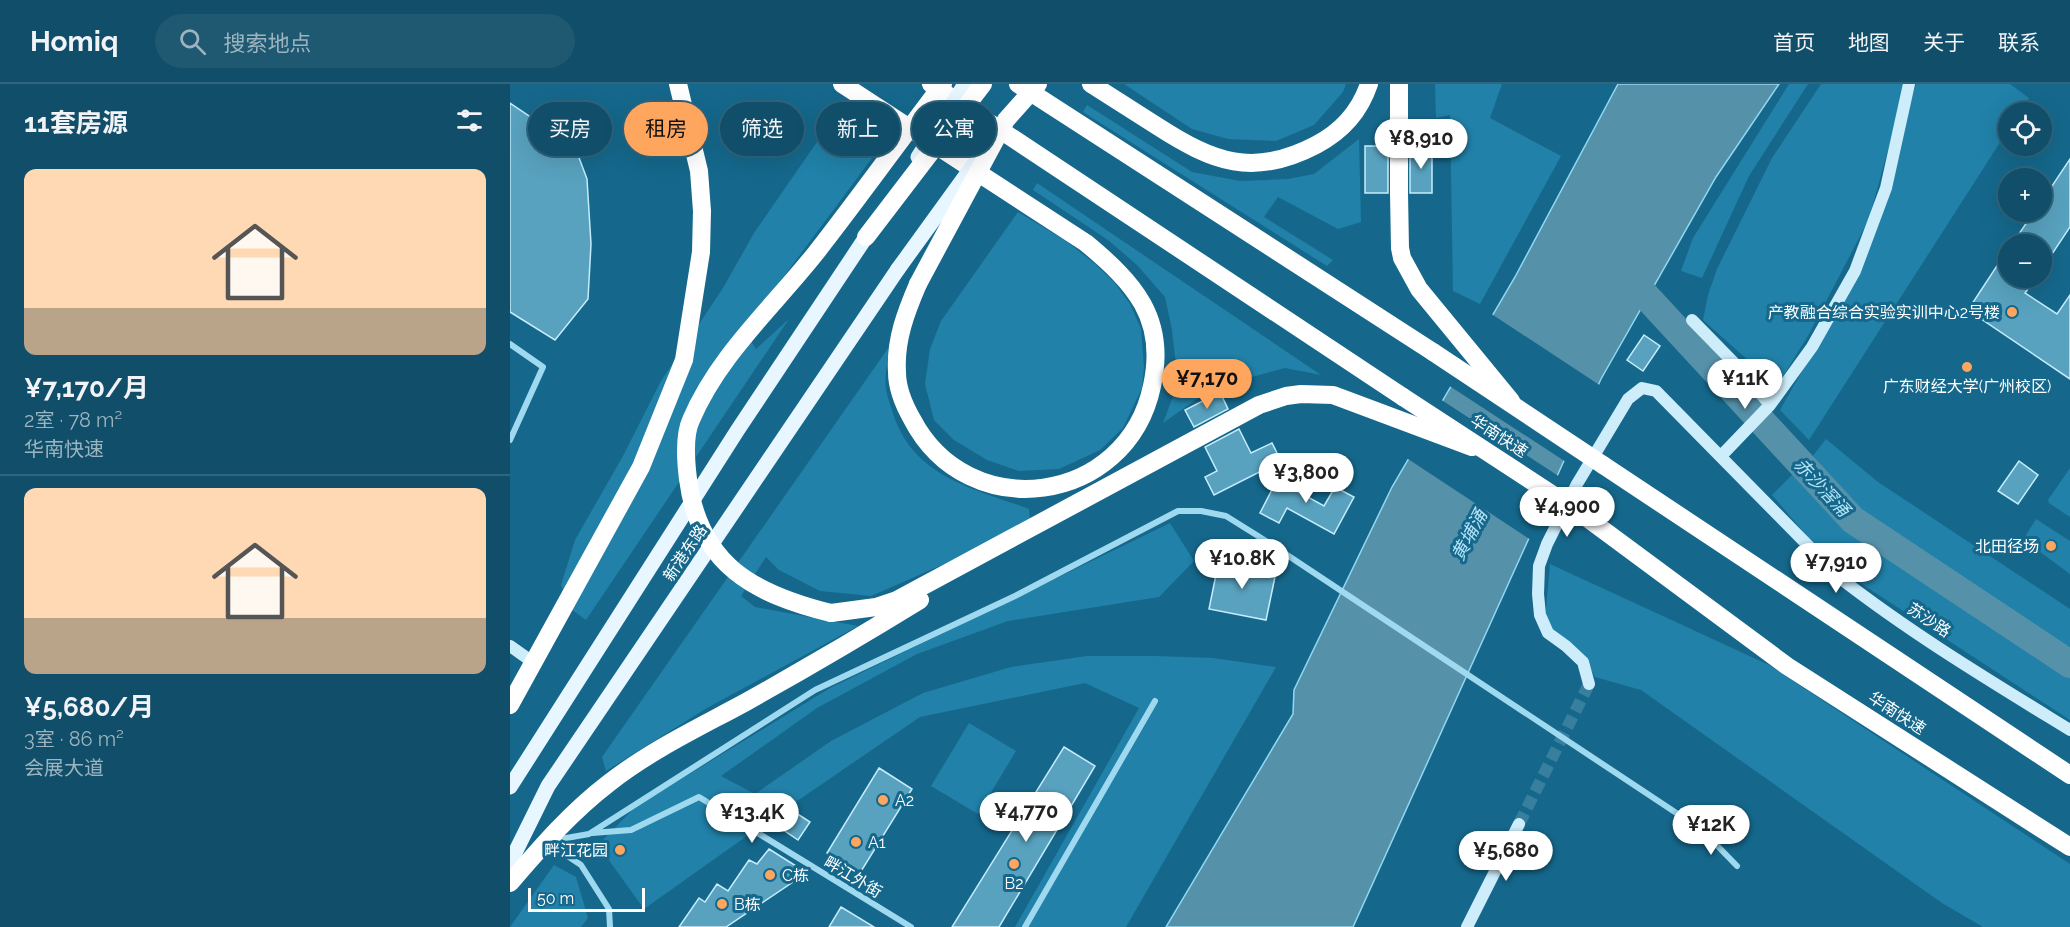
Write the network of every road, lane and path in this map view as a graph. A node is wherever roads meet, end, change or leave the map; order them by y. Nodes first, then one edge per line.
1 (678, 84) edge
2 (842, 84) edge
3 (931, 84) edge
4 (943, 84) edge
5 (965, 84) edge
6 (983, 84) edge
7 (1018, 84) edge
8 (1031, 84) edge
9 (1038, 84) edge
10 (1091, 84) edge
11 (1369, 84) edge
12 (1399, 84) edge
13 (1413, 84) edge
14 (1909, 84) edge
15 (1399, 112) junction
16 (1006, 120) junction
17 (866, 237) junction
18 (1692, 320) dead end
19 (510, 344) edge
20 (1770, 405) junction
21 (1516, 408) junction
22 (510, 440) edge
23 (1489, 453) junction
24 (1721, 456) junction
25 (1077, 505) junction
26 (510, 646) edge
27 (534, 663) junction
28 (1589, 684) dead end
29 (513, 692) edge
30 (1155, 700) dead end
31 (2070, 730) edge
32 (2070, 774) edge
33 (510, 787) edge
34 (1519, 824) tunnel mouth
35 (589, 834) junction
36 (546, 841) junction
37 (2070, 847) edge
38 (510, 863) edge
39 (1737, 866) dead end
40 (510, 883) edge
41 (610, 927) edge
42 (911, 927) edge
43 (1025, 927) edge
44 (1467, 927) edge

1 - 27 highway
2 - 16 highway, bridge
3 - 23 highway, 华南快速, bridge
4 - 25 highway, bridge
5 - 17 main road, 新港东路, bridge
6 - 17 highway, bridge
7 - 21 highway, 华南快速, bridge
8 - 16 main road, 新港东路, bridge
9 - 16 highway, bridge
10 - 11 highway
12 - 15 highway
13 - 15 highway
14 - 20 street
15 - 21 highway, bridge
16 - 38 main road, 新港东路, bridge
17 - 33 main road, 新港东路
18 - 20 street
19 - 22 street
20 - 24 street
21 - 32 highway, 华南快速, bridge
23 - 25 highway, bridge
23 - 37 highway, 华南快速, bridge
24 - 28 street, 苏沙路
24 - 31 street, 苏沙路
25 - 36 highway
26 - 27 street
27 - 29 highway
30 - 43 street
34 - 44 street
35 - 36 street
35 - 39 street, bridge
35 - 42 street, 畔江外街
36 - 40 highway
36 - 41 street

